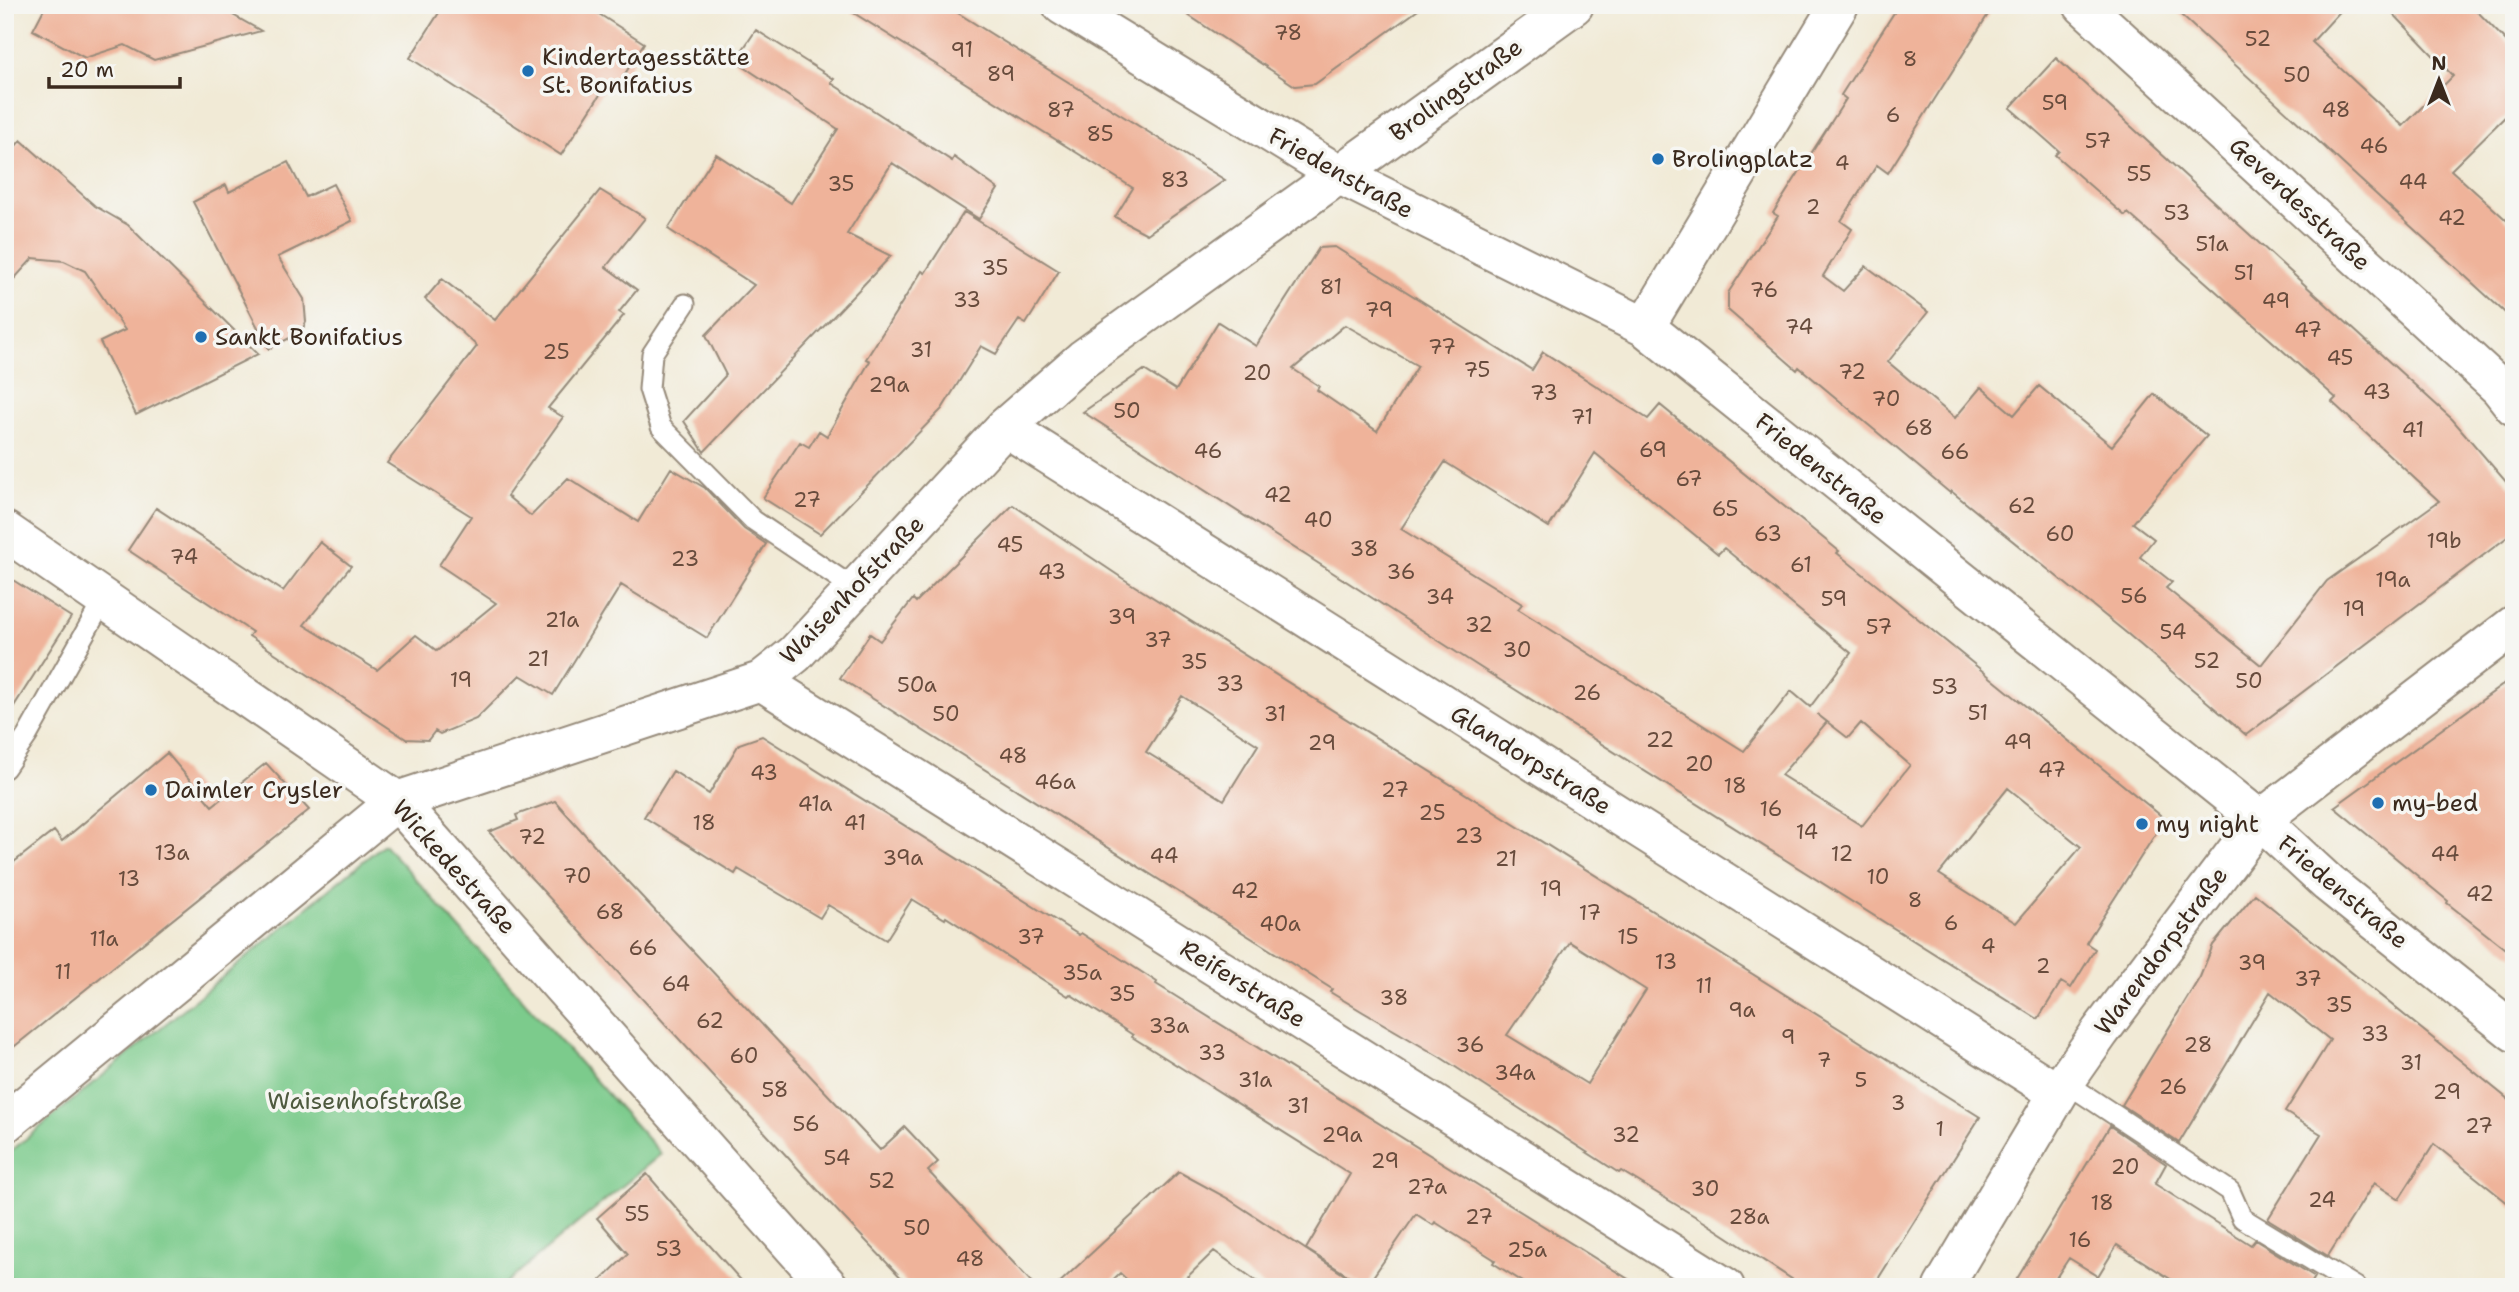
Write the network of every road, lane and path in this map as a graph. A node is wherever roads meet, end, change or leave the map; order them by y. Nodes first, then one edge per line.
1 (1062, 5) edge
2 (1574, 5) edge
3 (1839, 5) edge
4 (2083, 5) edge
5 (1338, 174) junction
6 (685, 304) dead end
7 (1644, 327) junction
8 (2514, 406) edge
9 (1005, 427) junction
10 (5, 531) edge
11 (855, 589) junction
12 (104, 599) junction
13 (2514, 625) edge
14 (761, 681) junction
15 (5, 768) edge
16 (397, 801) junction
17 (2260, 820) junction
18 (2514, 1032) edge
19 (2062, 1087) junction
20 (5, 1123) edge
21 (829, 1287) edge
22 (1725, 1287) edge
23 (1943, 1287) edge
24 (2356, 1287) edge

1 - 5 street, Friedenstraße
2 - 5 street, Brolingstraße
3 - 7 street
4 - 8 street, Geverdesstraße
5 - 7 street, Friedenstraße
5 - 9 street, Waisenhofstraße
6 - 11 lane
7 - 17 street, Friedenstraße
9 - 11 street, Waisenhofstraße
9 - 19 street, Glandorpstraße
10 - 12 street, Wickedestraße
11 - 14 street, Waisenhofstraße
12 - 15 lane
12 - 16 street, Wickedestraße
13 - 17 street, Warendorpstraße
14 - 16 street, Waisenhofstraße
14 - 22 street, Reiferstraße
16 - 20 street, Waisenhofstraße
16 - 21 street, Wickedestraße
17 - 18 street, Friedenstraße
17 - 19 street, Warendorpstraße
19 - 23 street, Warendorpstraße
19 - 24 lane

